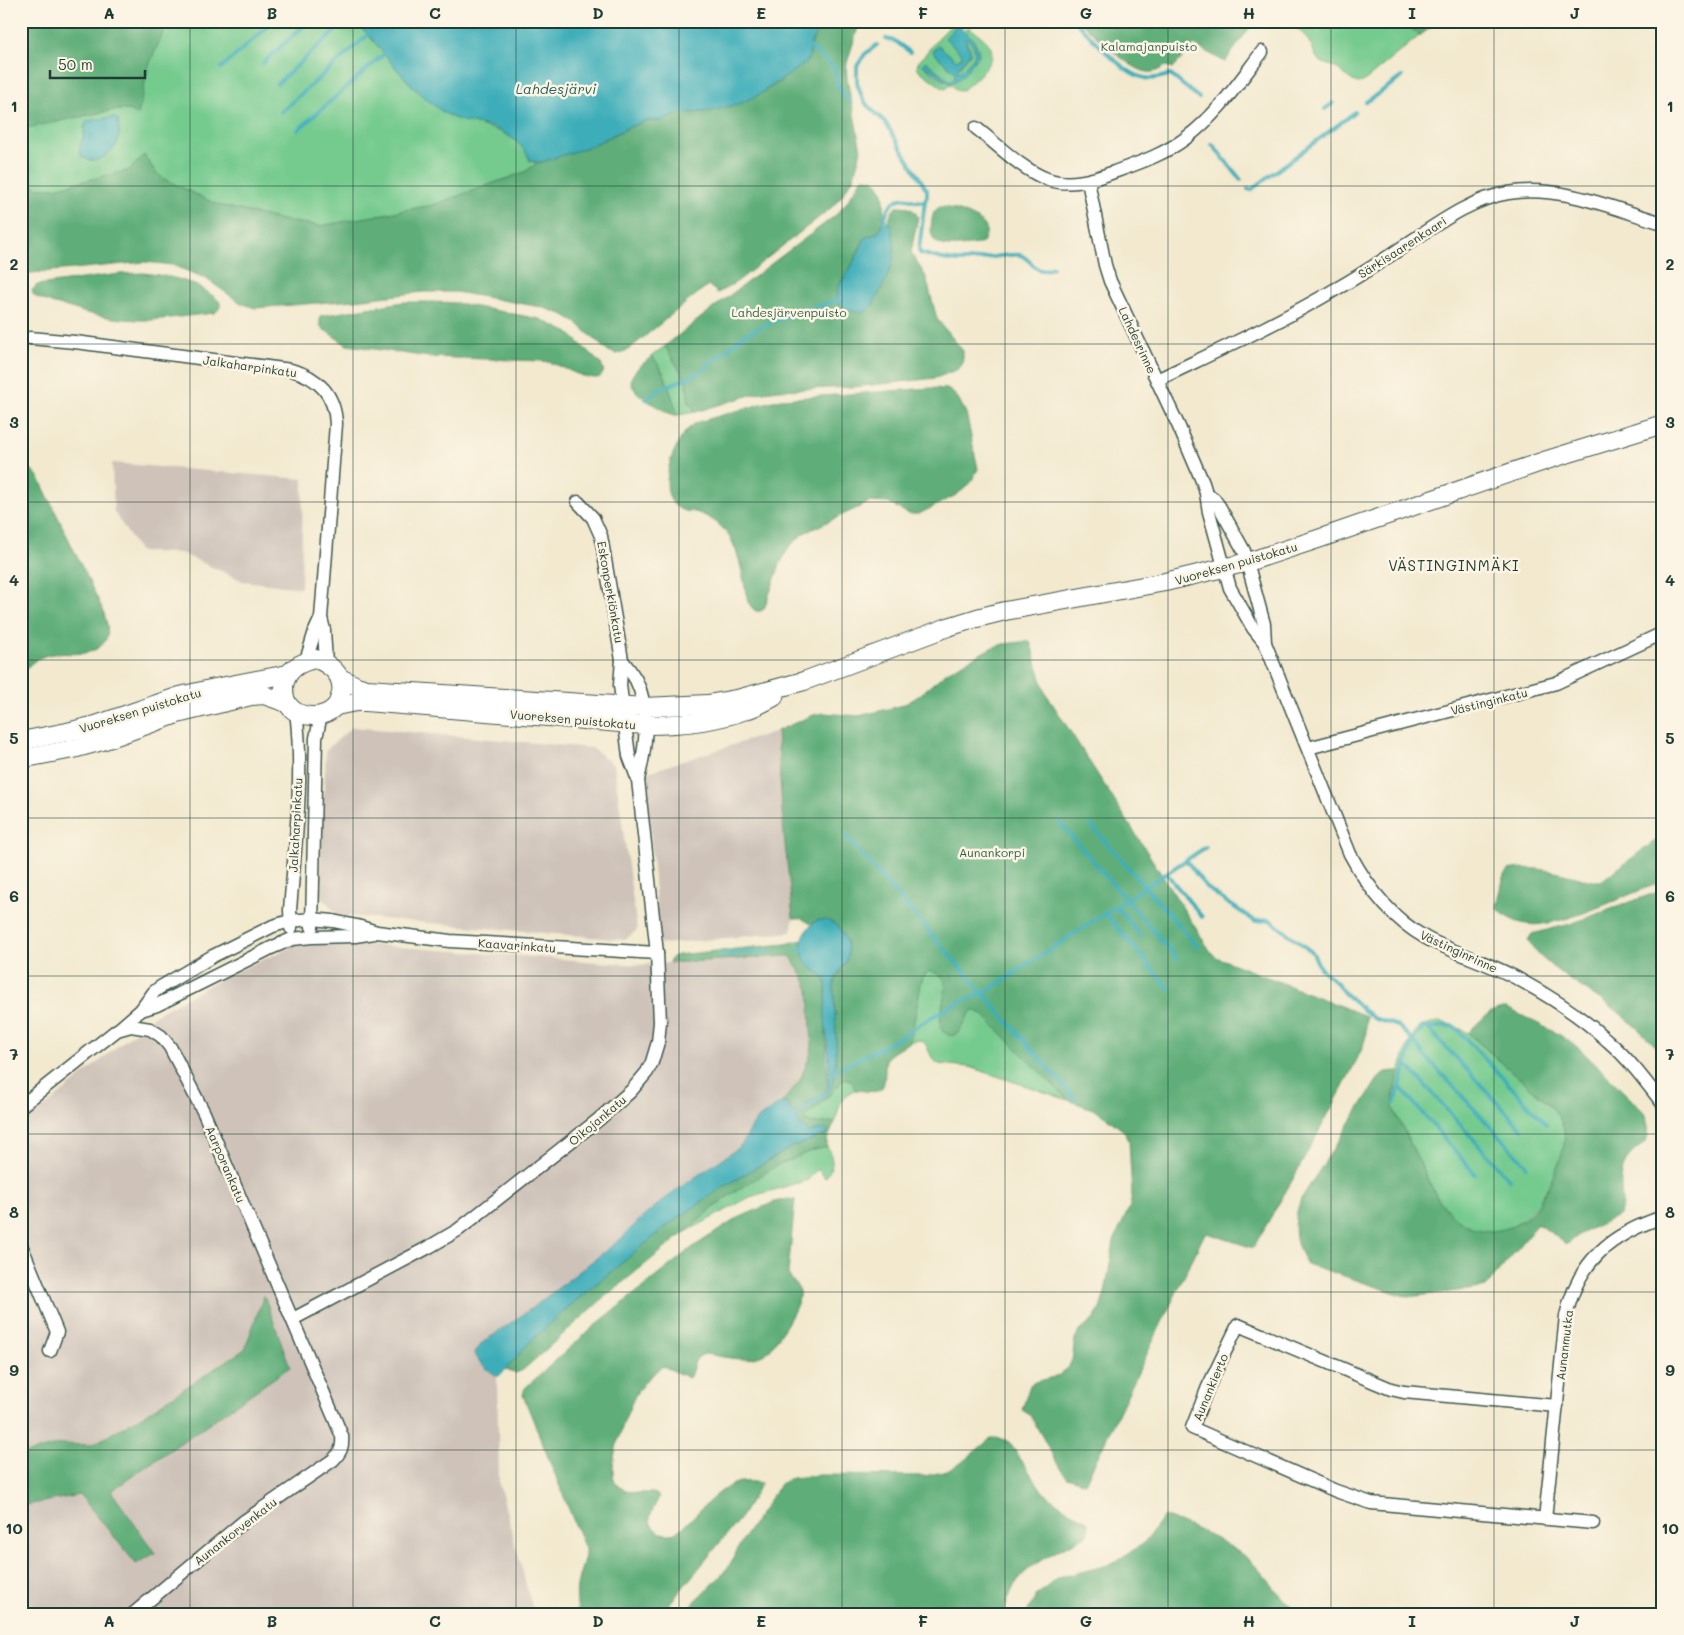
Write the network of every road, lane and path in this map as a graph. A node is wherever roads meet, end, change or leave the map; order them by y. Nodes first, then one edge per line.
1 (1262, 52) dead end
2 (976, 128) dead end
3 (1088, 180) junction
4 (1663, 223) edge
5 (30, 338) dead end
6 (1157, 380) junction
7 (1663, 424) edge
8 (1206, 493) junction
9 (578, 502) dead end
10 (1248, 562) junction
11 (1224, 568) junction
12 (321, 618) junction
13 (1663, 633) edge
14 (1265, 643) junction
15 (622, 660) junction
16 (306, 661) junction
17 (326, 663) junction
18 (288, 674) junction
19 (340, 678) junction
20 (804, 681) junction
21 (623, 706) junction
22 (291, 707) junction
23 (645, 707) junction
24 (328, 711) junction
25 (625, 724) junction
26 (645, 726) junction
27 (21, 741) edge
28 (1308, 748) junction
29 (21, 759) edge
30 (638, 780) junction
31 (312, 919) junction
32 (290, 922) junction
33 (377, 932) junction
34 (312, 937) junction
35 (292, 939) junction
36 (657, 954) junction
37 (141, 1010) junction
38 (117, 1030) junction
39 (1663, 1104) edge
40 (21, 1106) edge
41 (1663, 1216) edge
42 (21, 1245) edge
43 (293, 1319) junction
44 (50, 1351) dead end
45 (1557, 1406) junction
46 (340, 1453) joint
47 (1545, 1519) junction
48 (1593, 1523) dead end
49 (133, 1614) edge

1 - 3 street
2 - 3 street
3 - 6 street, Lahdesrinne
4 - 6 street, Särkisaarenkaari
5 - 12 street, Jalkaharpinkatu
6 - 8 street, Lahdesrinne
7 - 10 main road, Vuoreksen puistokatu
8 - 10 street, Lahdesrinne
8 - 11 street, Lahdesrinne
9 - 15 street, Eskonperkiönkatu
10 - 11 main road, Vuoreksen puistokatu
10 - 14 street, Västinginrinne
11 - 14 street, Västinginrinne
11 - 20 main road, Vuoreksen puistokatu
12 - 16 street, Jalkaharpinkatu
12 - 17 street, Jalkaharpinkatu
13 - 28 street, Västinginkatu
14 - 28 street, Västinginrinne
15 - 21 street, Eskonperkiönkatu
15 - 23 street, Eskonperkiönkatu
16 - 17 main road
16 - 18 main road
17 - 19 main road
18 - 22 main road
18 - 27 main road, Vuoreksen puistokatu
19 - 21 main road, Vuoreksen puistokatu
19 - 24 main road
20 - 23 main road, Vuoreksen puistokatu
20 - 26 main road, Vuoreksen puistokatu
21 - 23 main road, Vuoreksen puistokatu
21 - 25 street, Oikojankatu
22 - 24 main road
22 - 29 main road, Vuoreksen puistokatu
22 - 32 street, Jalkaharpinkatu
23 - 26 street, Oikojankatu
24 - 25 main road, Vuoreksen puistokatu
24 - 31 street, Jalkaharpinkatu
25 - 26 main road, Vuoreksen puistokatu
25 - 30 street, Oikojankatu
26 - 30 street, Oikojankatu
28 - 39 street, Västinginrinne
30 - 36 street, Oikojankatu
31 - 32 street, Kaavarinkatu
31 - 33 street, Kaavarinkatu
31 - 34 street, Jalkaharpinkatu
32 - 35 street, Jalkaharpinkatu
32 - 37 street, Kaavarinkatu
33 - 34 street, Kaavarinkatu
33 - 36 street, Kaavarinkatu
34 - 35 street, Kaavarinkatu
35 - 37 street, Kaavarinkatu
36 - 43 street, Oikojankatu
37 - 38 street, Kaavarinkatu
38 - 40 street
38 - 43 street, Aarporankatu
41 - 45 street, Aunanmutka
42 - 44 street
43 - 46 street, Aarporankatu
45 - 47 street, Aunanmutka
45 - 47 street, Aunankierto
46 - 49 street, Aunankorvenkatu
47 - 48 street, Aunankierto

